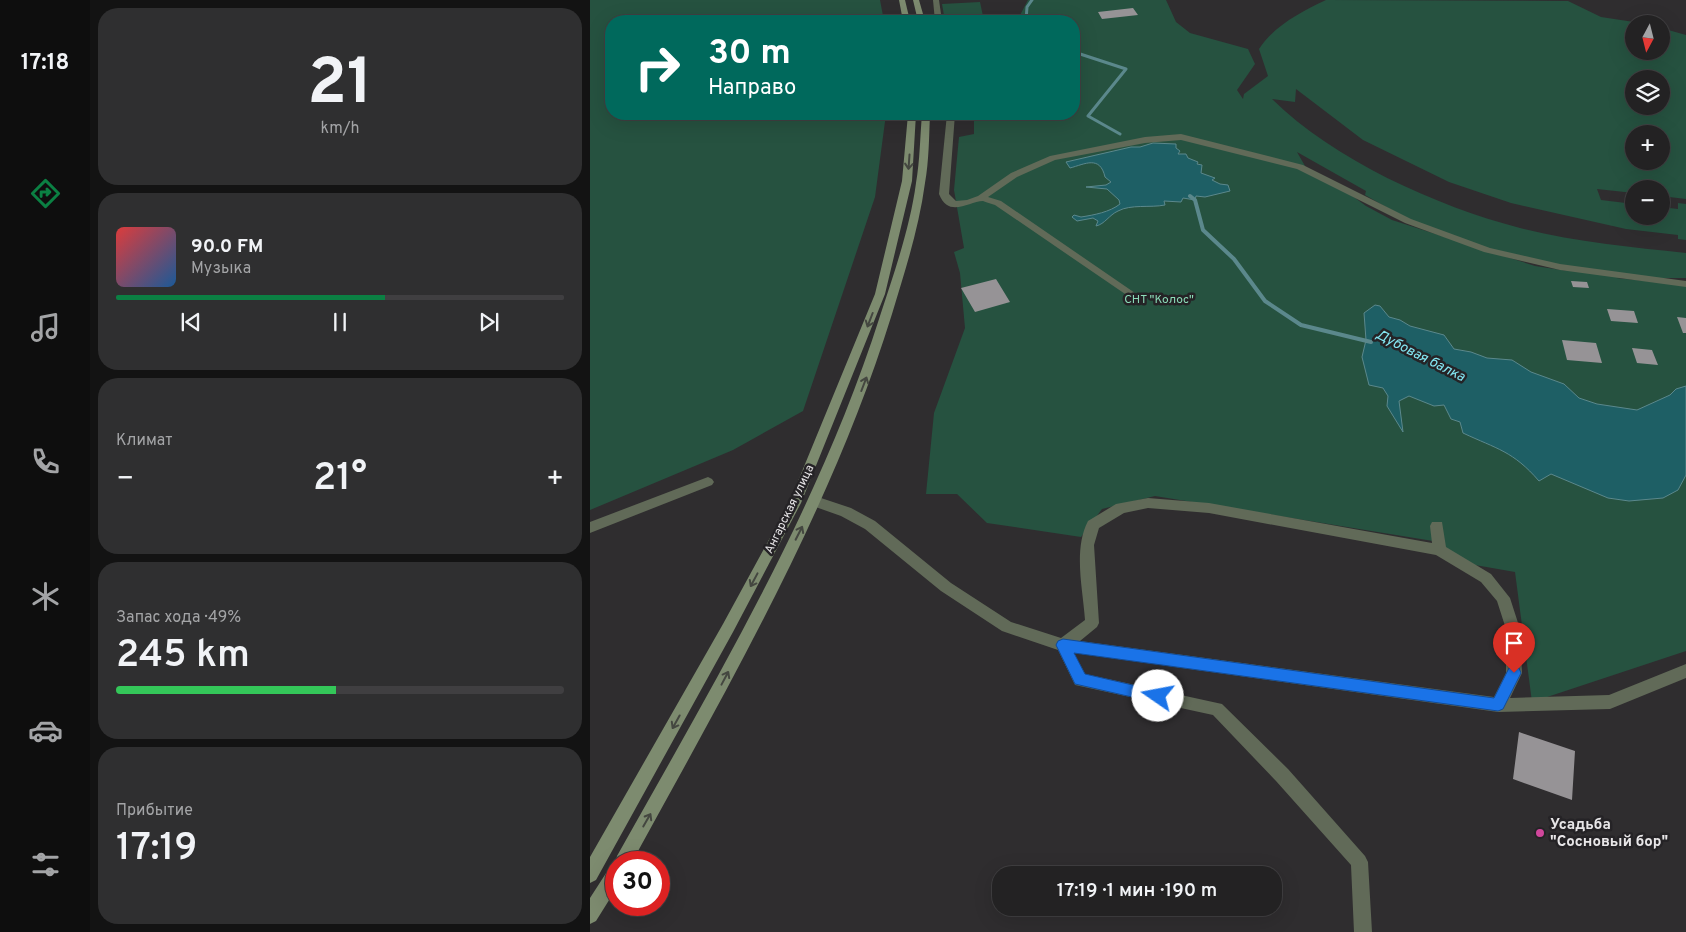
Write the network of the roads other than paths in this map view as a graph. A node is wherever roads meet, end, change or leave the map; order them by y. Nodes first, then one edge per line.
1 (902, 0) edge
2 (916, 0) edge
3 (936, 0) edge
4 (906, 15) edge
5 (920, 15) edge
6 (938, 15) edge
7 (912, 120) edge
8 (926, 120) edge
9 (950, 120) edge
10 (981, 198) junction
11 (1686, 284) edge
12 (1131, 295) dead end
13 (708, 482) dead end
14 (815, 500) junction
15 (1437, 526) dead end
16 (590, 528) edge
17 (1439, 550) junction
18 (1063, 645) junction
19 (1686, 671) edge
20 (1498, 705) junction
21 (629, 851) edge
22 (590, 874) edge
23 (605, 890) edge
24 (590, 914) edge
25 (1362, 932) edge

1 - 4 main road
2 - 5 main road
3 - 6 street
7 -> 22 main road, Ангарская улица
14 -> 8 main road, Ангарская улица
9 - 10 street
10 - 11 street
10 - 12 street
13 - 16 street
14 - 18 street
21 -> 14 main road, Ангарская улица
15 - 17 street
17 - 18 street
17 - 20 street
18 - 20 street
18 - 25 street
19 - 20 street
23 - 24 main road

